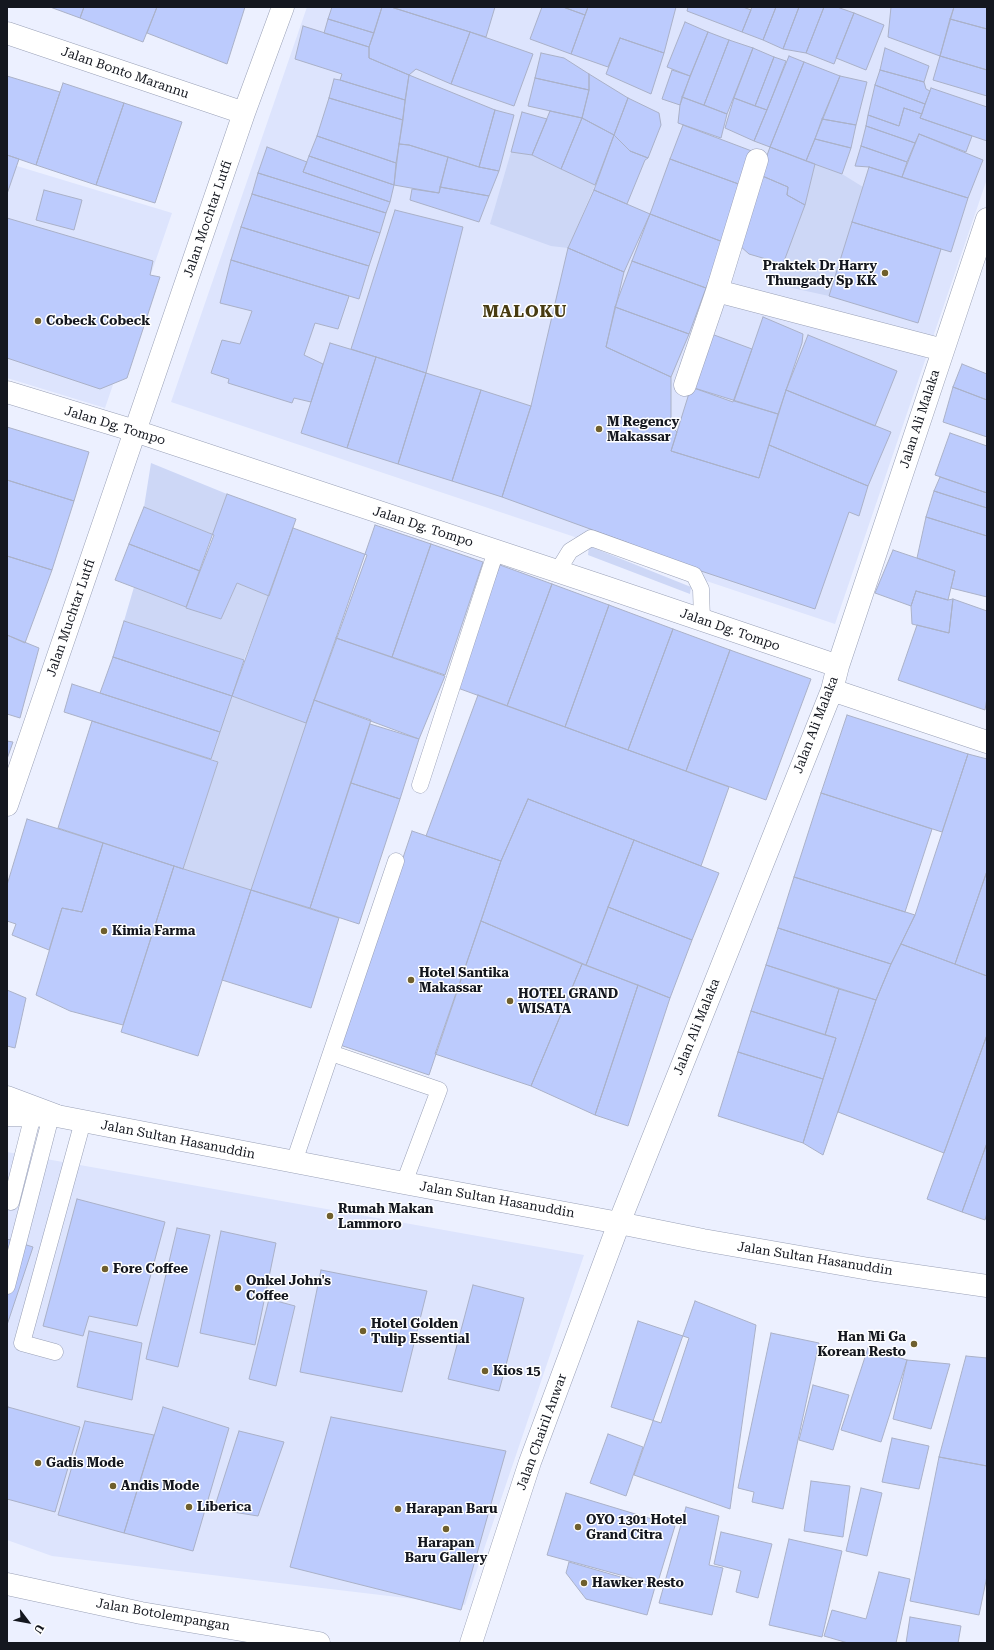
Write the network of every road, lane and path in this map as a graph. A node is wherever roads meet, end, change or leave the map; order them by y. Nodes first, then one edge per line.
1 (283, 7) edge
2 (7, 33) edge
3 (244, 113) junction
4 (756, 160) dead end
5 (987, 219) edge
6 (717, 291) junction
7 (943, 350) junction
8 (685, 385) dead end
9 (7, 392) edge
10 (134, 431) junction
11 (496, 552) junction
12 (557, 572) junction
13 (702, 620) junction
14 (838, 666) junction
15 (832, 690) junction
16 (987, 742) edge
17 (420, 785) dead end
18 (7, 804) edge
19 (396, 861) dead end
20 (331, 1054) junction
21 (7, 1097) edge
22 (7, 1114) edge
23 (47, 1116) junction
24 (83, 1121) junction
25 (294, 1162) junction
26 (404, 1183) junction
27 (7, 1201) edge
28 (619, 1222) junction
29 (7, 1286) edge
30 (987, 1286) edge
31 (55, 1352) dead end
32 (7, 1584) edge
33 (319, 1643) edge
34 (471, 1643) edge

1 - 3 street, Jalan Mochtar Lutfi
2 - 3 street, Jalan Bonto Marannu
3 - 10 street, Jalan Mochtar Lutfi
4 - 6 street
5 - 7 street, Jalan Ali Malaka
6 - 7 street
6 - 8 street
7 - 14 street, Jalan Ali Malaka
9 - 10 street, Jalan Dg. Tompo
10 - 11 street, Jalan Dg. Tompo
10 - 18 street, Jalan Muchtar Lutfi
11 - 12 street, Jalan Dg. Tompo
11 - 17 lane
12 - 13 street, Jalan Dg. Tompo
12 - 13 lane
13 - 14 street, Jalan Dg. Tompo
14 - 15 street, Jalan Ali Malaka
15 - 16 street
15 - 28 street, Jalan Ali Malaka
19 - 20 lane
20 - 25 lane
20 - 26 lane
21 - 23 street
22 - 23 street, Jalan Sultan Hasanuddin
23 - 24 street, Jalan Sultan Hasanuddin
23 - 27 lane
23 - 29 lane
24 - 25 street, Jalan Sultan Hasanuddin
24 - 31 lane
25 - 26 street, Jalan Sultan Hasanuddin
26 - 28 street, Jalan Sultan Hasanuddin
28 - 30 street, Jalan Sultan Hasanuddin
28 - 34 street, Jalan Chairil Anwar
32 - 33 street, Jalan Botolempangan

